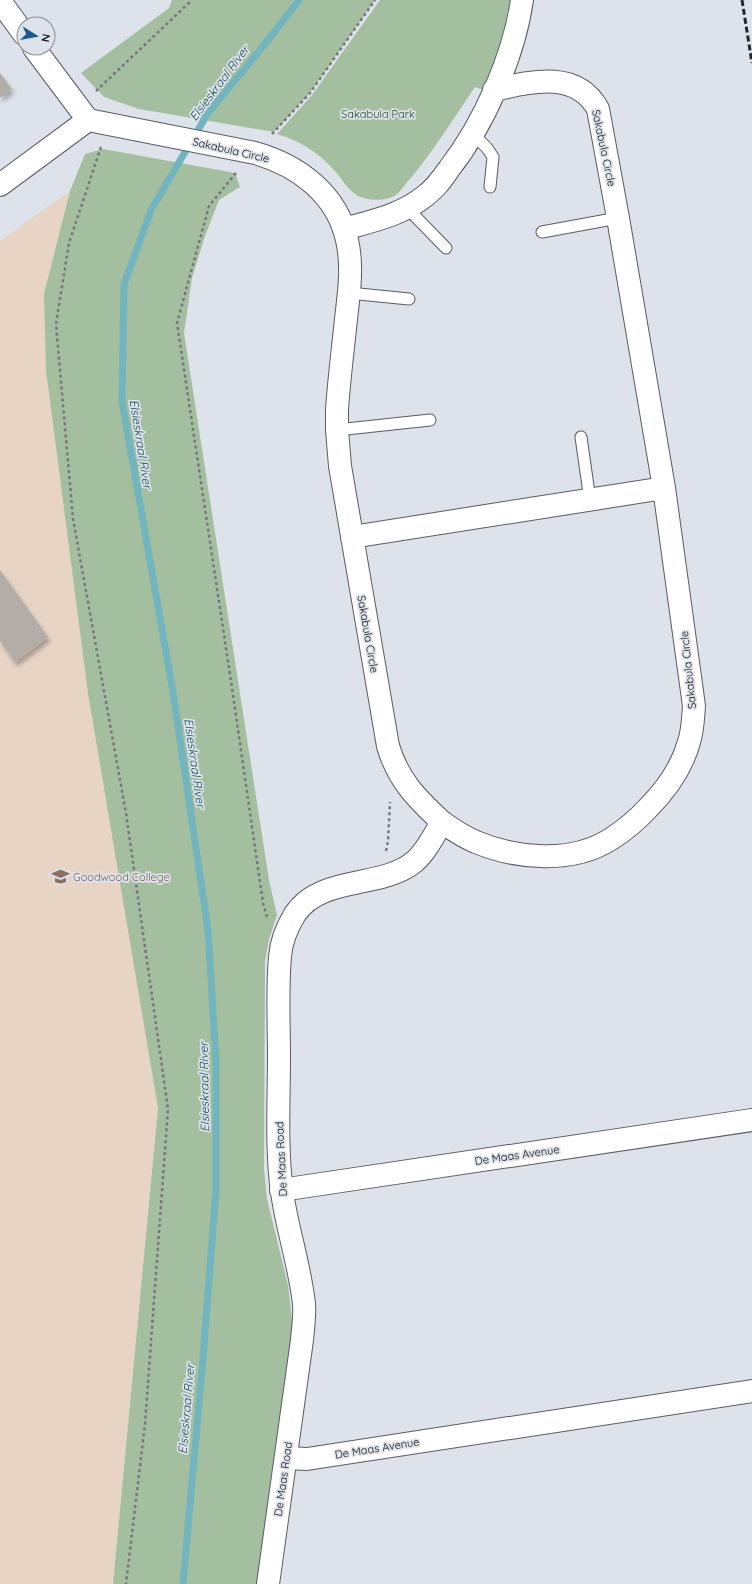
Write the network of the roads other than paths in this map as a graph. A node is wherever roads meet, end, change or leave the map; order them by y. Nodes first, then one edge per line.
1 (522, 0) edge
2 (0, 1) edge
3 (16, 23) edge
4 (40, 56) edge
5 (494, 90) junction
6 (88, 120) junction
7 (473, 134) junction
8 (0, 185) edge
9 (490, 187) dead end
10 (407, 208) junction
11 (618, 218) junction
12 (344, 229) junction
13 (542, 232) dead end
14 (446, 248) dead end
15 (349, 293) junction
16 (409, 299) dead end
17 (430, 420) dead end
18 (337, 430) junction
19 (581, 437) dead end
20 (664, 488) junction
21 (590, 500) junction
22 (352, 537) junction
23 (442, 822) junction
24 (752, 1120) edge
25 (282, 1190) junction
26 (752, 1391) edge
27 (286, 1458) junction
28 (268, 1584) edge

1 - 5 street
2 - 3 street
4 - 6 street
5 - 7 street
5 - 11 street, Sakabula Circle
6 - 8 street
6 - 12 street, Sakabula Circle
7 - 9 lane
7 - 10 street
10 - 12 street
10 - 14 lane
11 - 13 lane
11 - 20 street, Sakabula Circle
12 - 15 street, Sakabula Circle
15 - 16 lane
15 - 18 street, Sakabula Circle
17 - 18 lane
18 - 22 street, Sakabula Circle
19 - 21 lane
20 - 21 street
20 - 23 street, Sakabula Circle
21 - 22 street
22 - 23 street, Sakabula Circle
23 - 25 street, De Maas Road
24 - 25 street, De Maas Avenue
25 - 27 street, De Maas Road
26 - 27 street, De Maas Avenue
27 - 28 street, De Maas Road

